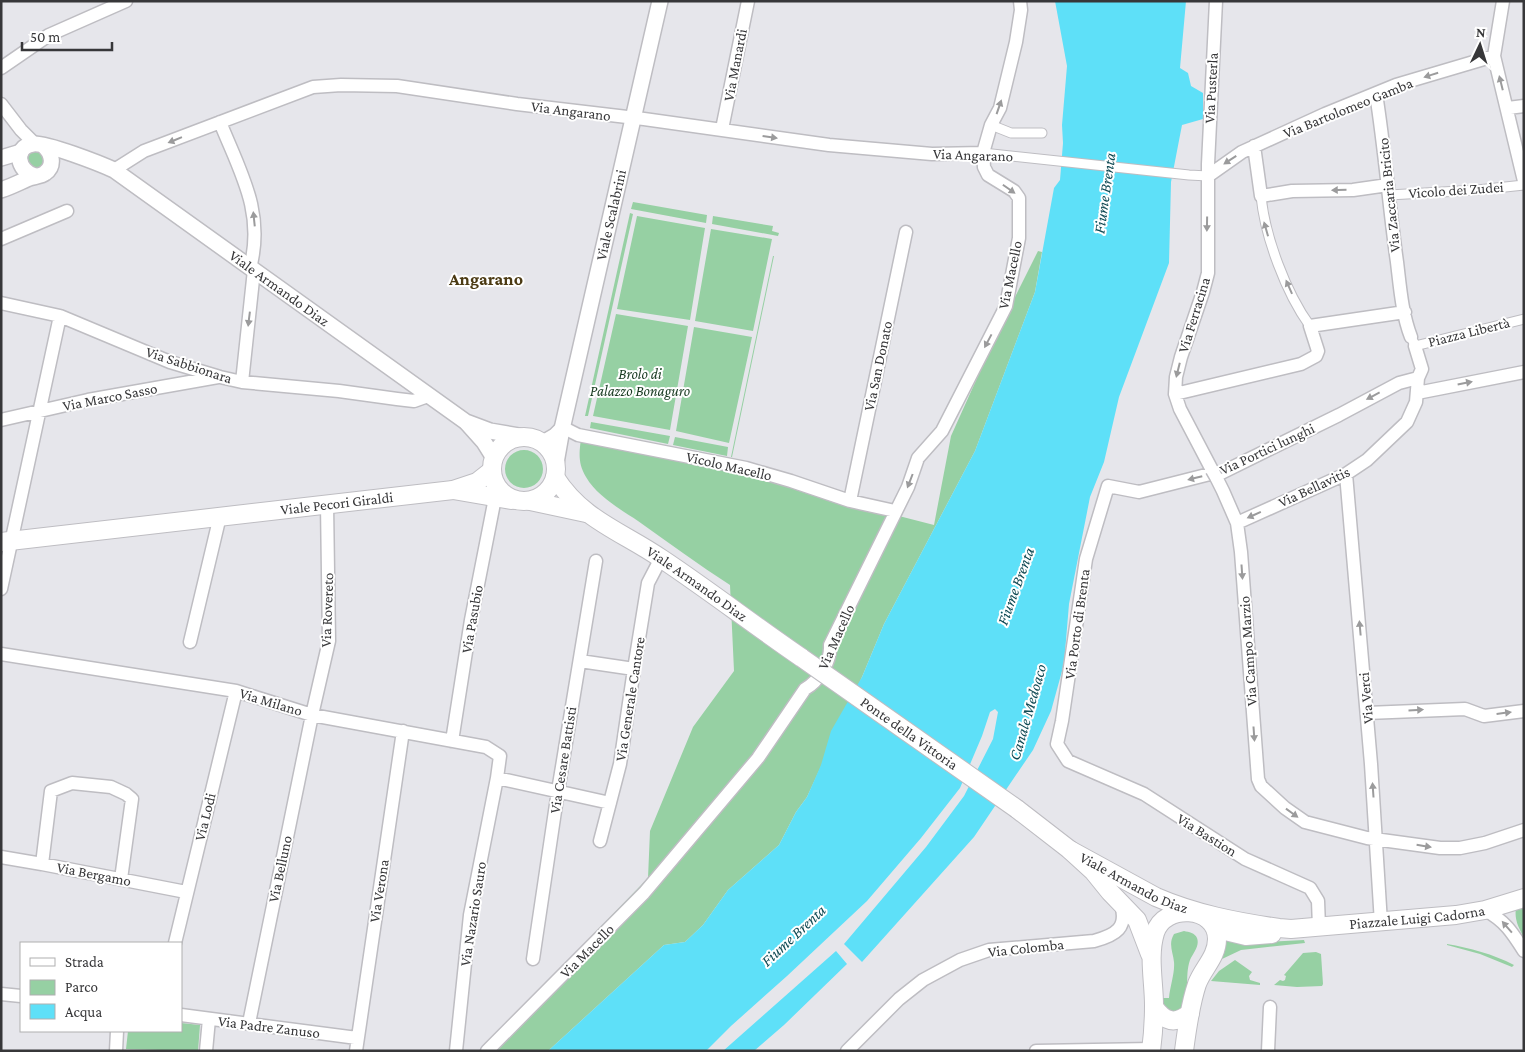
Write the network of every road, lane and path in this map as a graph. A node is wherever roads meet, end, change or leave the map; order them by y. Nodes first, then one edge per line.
1 (126, 1) edge
2 (660, 1) edge
3 (748, 1) edge
4 (1216, 1) edge
5 (1503, 1) edge
6 (1022, 7) edge
7 (1494, 56) junction
8 (1, 68) edge
9 (1376, 94) junction
10 (1, 104) edge
11 (1524, 106) edge
12 (1508, 108) junction
13 (632, 118) junction
14 (220, 122) junction
15 (991, 125) junction
16 (722, 130) junction
17 (1042, 133) dead end
18 (1254, 146) junction
19 (30, 148) junction
20 (983, 153) junction
21 (1, 158) edge
22 (88, 160) junction
23 (49, 169) junction
24 (114, 170) junction
25 (34, 176) junction
26 (1208, 176) junction
27 (1524, 181) edge
28 (1524, 185) edge
29 (1, 190) edge
30 (1388, 190) junction
31 (1261, 196) junction
32 (67, 210) dead end
33 (906, 232) dead end
34 (1, 239) edge
35 (252, 269) junction
36 (1, 303) edge
37 (1405, 312) junction
38 (60, 316) junction
39 (1524, 319) edge
40 (1310, 326) junction
41 (1413, 342) junction
42 (1524, 372) edge
43 (220, 377) junction
44 (1418, 378) junction
45 (242, 382) junction
46 (1417, 393) junction
47 (1175, 394) junction
48 (428, 396) junction
49 (39, 411) junction
50 (1, 420) edge
51 (466, 422) junction
52 (562, 428) junction
53 (525, 437) junction
54 (543, 443) junction
55 (492, 464) junction
56 (556, 470) junction
57 (1346, 474) junction
58 (1108, 486) joint
59 (453, 490) junction
60 (495, 498) junction
61 (523, 501) junction
62 (850, 501) junction
63 (327, 504) junction
64 (895, 511) junction
65 (589, 514) junction
66 (220, 516) junction
67 (1237, 523) junction
68 (7, 542) edge
69 (661, 558) junction
70 (596, 561) dead end
71 (1, 588) edge
72 (190, 642) dead end
73 (1, 654) edge
74 (802, 658) joint
75 (580, 661) junction
76 (634, 669) junction
77 (236, 691) junction
78 (1524, 711) edge
79 (1367, 713) junction
80 (312, 715) junction
81 (403, 731) junction
82 (452, 741) junction
83 (1068, 761) joint
84 (497, 778) junction
85 (558, 791) junction
86 (610, 804) junction
87 (1017, 810) joint
88 (1524, 830) edge
89 (1376, 839) junction
90 (600, 841) dead end
91 (1070, 850) junction
92 (1, 858) edge
93 (42, 864) junction
94 (1094, 871) junction
95 (121, 879) junction
96 (186, 892) junction
97 (1524, 898) edge
98 (1120, 904) junction
99 (1485, 910) junction
100 (1201, 914) junction
101 (1381, 923) junction
102 (1319, 927) junction
103 (1216, 929) junction
104 (1292, 929) junction
105 (1155, 932) junction
106 (175, 942) edge
107 (1524, 951) edge
108 (533, 959) dead end
109 (1152, 959) junction
110 (1, 994) edge
111 (20, 996) edge
112 (1154, 1007) junction
113 (1270, 1007) dead end
114 (1190, 1013) junction
115 (182, 1015) edge
116 (209, 1020) junction
117 (249, 1023) junction
118 (118, 1032) edge
119 (357, 1045) edge
120 (1092, 1050) edge
121 (1152, 1050) edge
122 (116, 1051) edge
123 (206, 1051) edge
124 (456, 1051) edge
125 (488, 1051) edge
126 (848, 1051) edge
127 (1036, 1051) edge
128 (1184, 1051) edge
129 (1268, 1051) edge

1 - 8 street
2 - 13 street, Viale Scalabrini
3 - 16 street, Via Manardi
4 - 26 street, Via Pusterla
5 - 7 street
15 -> 6 street
7 -> 9 street, Via Bartolomeo Gamba
12 -> 7 street
9 - 18 street, Via Bartolomeo Gamba
9 - 30 street, Via Zaccaria Bricito
10 - 19 street
11 - 12 street
12 - 27 street
13 - 14 street, Via Angarano
13 - 16 street, Via Angarano
13 - 52 street, Viale Scalabrini
14 -> 24 street, Via Angarano
35 -> 14 street, Via Sabbionara
15 - 17 street
15 - 20 street
16 -> 20 street, Via Angarano
18 -> 26 street, Via Bartolomeo Gamba
18 - 31 street
19 - 21 street
19 - 22 street, Viale Armando Diaz
19 - 23 street
19 - 25 street
20 - 26 street, Via Angarano
20 -> 64 street, Via Macello
22 - 23 street
22 - 24 street, Viale Armando Diaz
23 - 25 street
24 - 35 street, Viale Armando Diaz
25 - 29 street
26 -> 47 street, Via Ferracina
28 - 30 street, Vicolo dei Zudei
30 -> 31 street
30 - 37 street, Via Zaccaria Bricito
40 -> 31 street
32 - 34 street
33 - 62 street, Via San Donato
35 -> 45 street, Via Sabbionara
35 - 48 street, Viale Armando Diaz
36 - 38 street, Via Sabbionara
37 - 40 street
37 - 41 street, Via Zaccaria Bricito
38 - 43 street, Via Sabbionara
38 - 49 street
39 - 41 street, Piazza Libertà
40 - 47 street
41 - 44 street, Piazza Libertà
46 -> 42 street
43 - 45 street, Via Sabbionara
43 - 49 street, Via Marco Sasso
44 - 46 street, Piazza Libertà
44 -> 58 street, Via Portici lunghi
45 - 48 street
46 - 57 street, Via Bellavitis
47 - 67 street, Via Campo Marzio
48 - 51 street, Viale Armando Diaz
49 - 50 street, Via Marco Sasso
49 - 68 street
51 - 53 street, Viale Armando Diaz
51 - 55 street, Viale Armando Diaz
52 - 54 street
52 - 56 street, Viale Scalabrini
52 - 62 street, Vicolo Macello
53 - 54 main road, Viale Armando Diaz
53 - 55 main road
54 - 56 main road, Viale Armando Diaz
55 - 59 main road, Viale Pecori Giraldi
55 - 61 main road, Viale Armando Diaz
56 - 61 main road
56 - 65 main road, Viale Armando Diaz
57 -> 67 street, Via Bellavitis
79 -> 57 street, Via Verci
58 - 83 street, Via Porto di Brenta
59 - 60 main road, Viale Pecori Giraldi
59 - 63 main road, Viale Pecori Giraldi
60 - 61 main road, Viale Pecori Giraldi
60 - 82 street, Via Pasubio
61 - 65 main road, Viale Armando Diaz
62 - 64 street, Vicolo Macello
63 - 66 main road, Viale Pecori Giraldi
63 - 80 street, Via Rovereto
64 - 125 street, Via Macello
65 - 69 main road, Viale Armando Diaz
66 - 68 main road, Viale Pecori Giraldi
66 - 72 street
67 -> 89 street, Via Campo Marzio
68 - 71 street
69 - 74 main road, Viale Armando Diaz
69 - 76 street, Via Generale Cantore
70 - 75 street, Via Cesare Battisti
73 - 77 street, Via Milano
74 - 87 main road, Ponte della Vittoria, bridge
75 - 76 street
75 - 85 street, Via Cesare Battisti
76 - 86 street, Via Generale Cantore
77 - 80 street, Via Milano
77 - 96 street, Via Lodi
79 -> 78 street
89 -> 79 street, Via Verci
80 - 81 street, Via Milano
80 - 117 street, Via Belluno
81 - 82 street, Via Milano
81 - 119 street, Via Verona
82 - 84 street, Via Milano
83 - 102 street, Via Bastion
84 - 85 street
84 - 124 street, Via Nazario Sauro
85 - 86 street
85 - 108 street, Via Cesare Battisti
86 - 90 street, Via Generale Cantore
87 - 91 main road, Viale Armando Diaz
89 -> 88 street
89 - 101 street, Via Verci
91 - 94 main road, Viale Armando Diaz
91 - 100 main road, Viale Armando Diaz
92 - 93 street, Via Bergamo
93 - 95 street, Via Bergamo
93 - 95 street
94 - 98 main road, Viale Armando Diaz
94 - 105 main road, Viale Armando Diaz
95 - 96 street, Via Bergamo
96 - 106 street, Via Lodi
97 - 99 main road
98 - 109 main road, Viale Armando Diaz
98 - 126 street, Via Colomba
99 - 101 main road, Piazzale Luigi Cadorna
107 -> 99 street, Piazzale Luigi Cadorna
100 - 103 main road
100 - 104 main road, Piazzale Luigi Cadorna
100 - 105 main road, Piazzale Luigi Cadorna
101 - 102 main road, Piazzale Luigi Cadorna
102 - 104 main road, Piazzale Luigi Cadorna
103 - 104 main road, Piazzale Luigi Cadorna
103 - 114 main road
105 - 109 main road
109 - 112 main road
110 - 111 street
112 - 114 main road
112 - 121 main road
113 - 129 street
114 - 128 main road
115 - 116 street, Via Padre Zanuso
116 - 117 street, Via Padre Zanuso
116 - 123 street
117 - 119 street, Via Padre Zanuso
118 - 122 street
120 - 121 street
120 - 127 street

